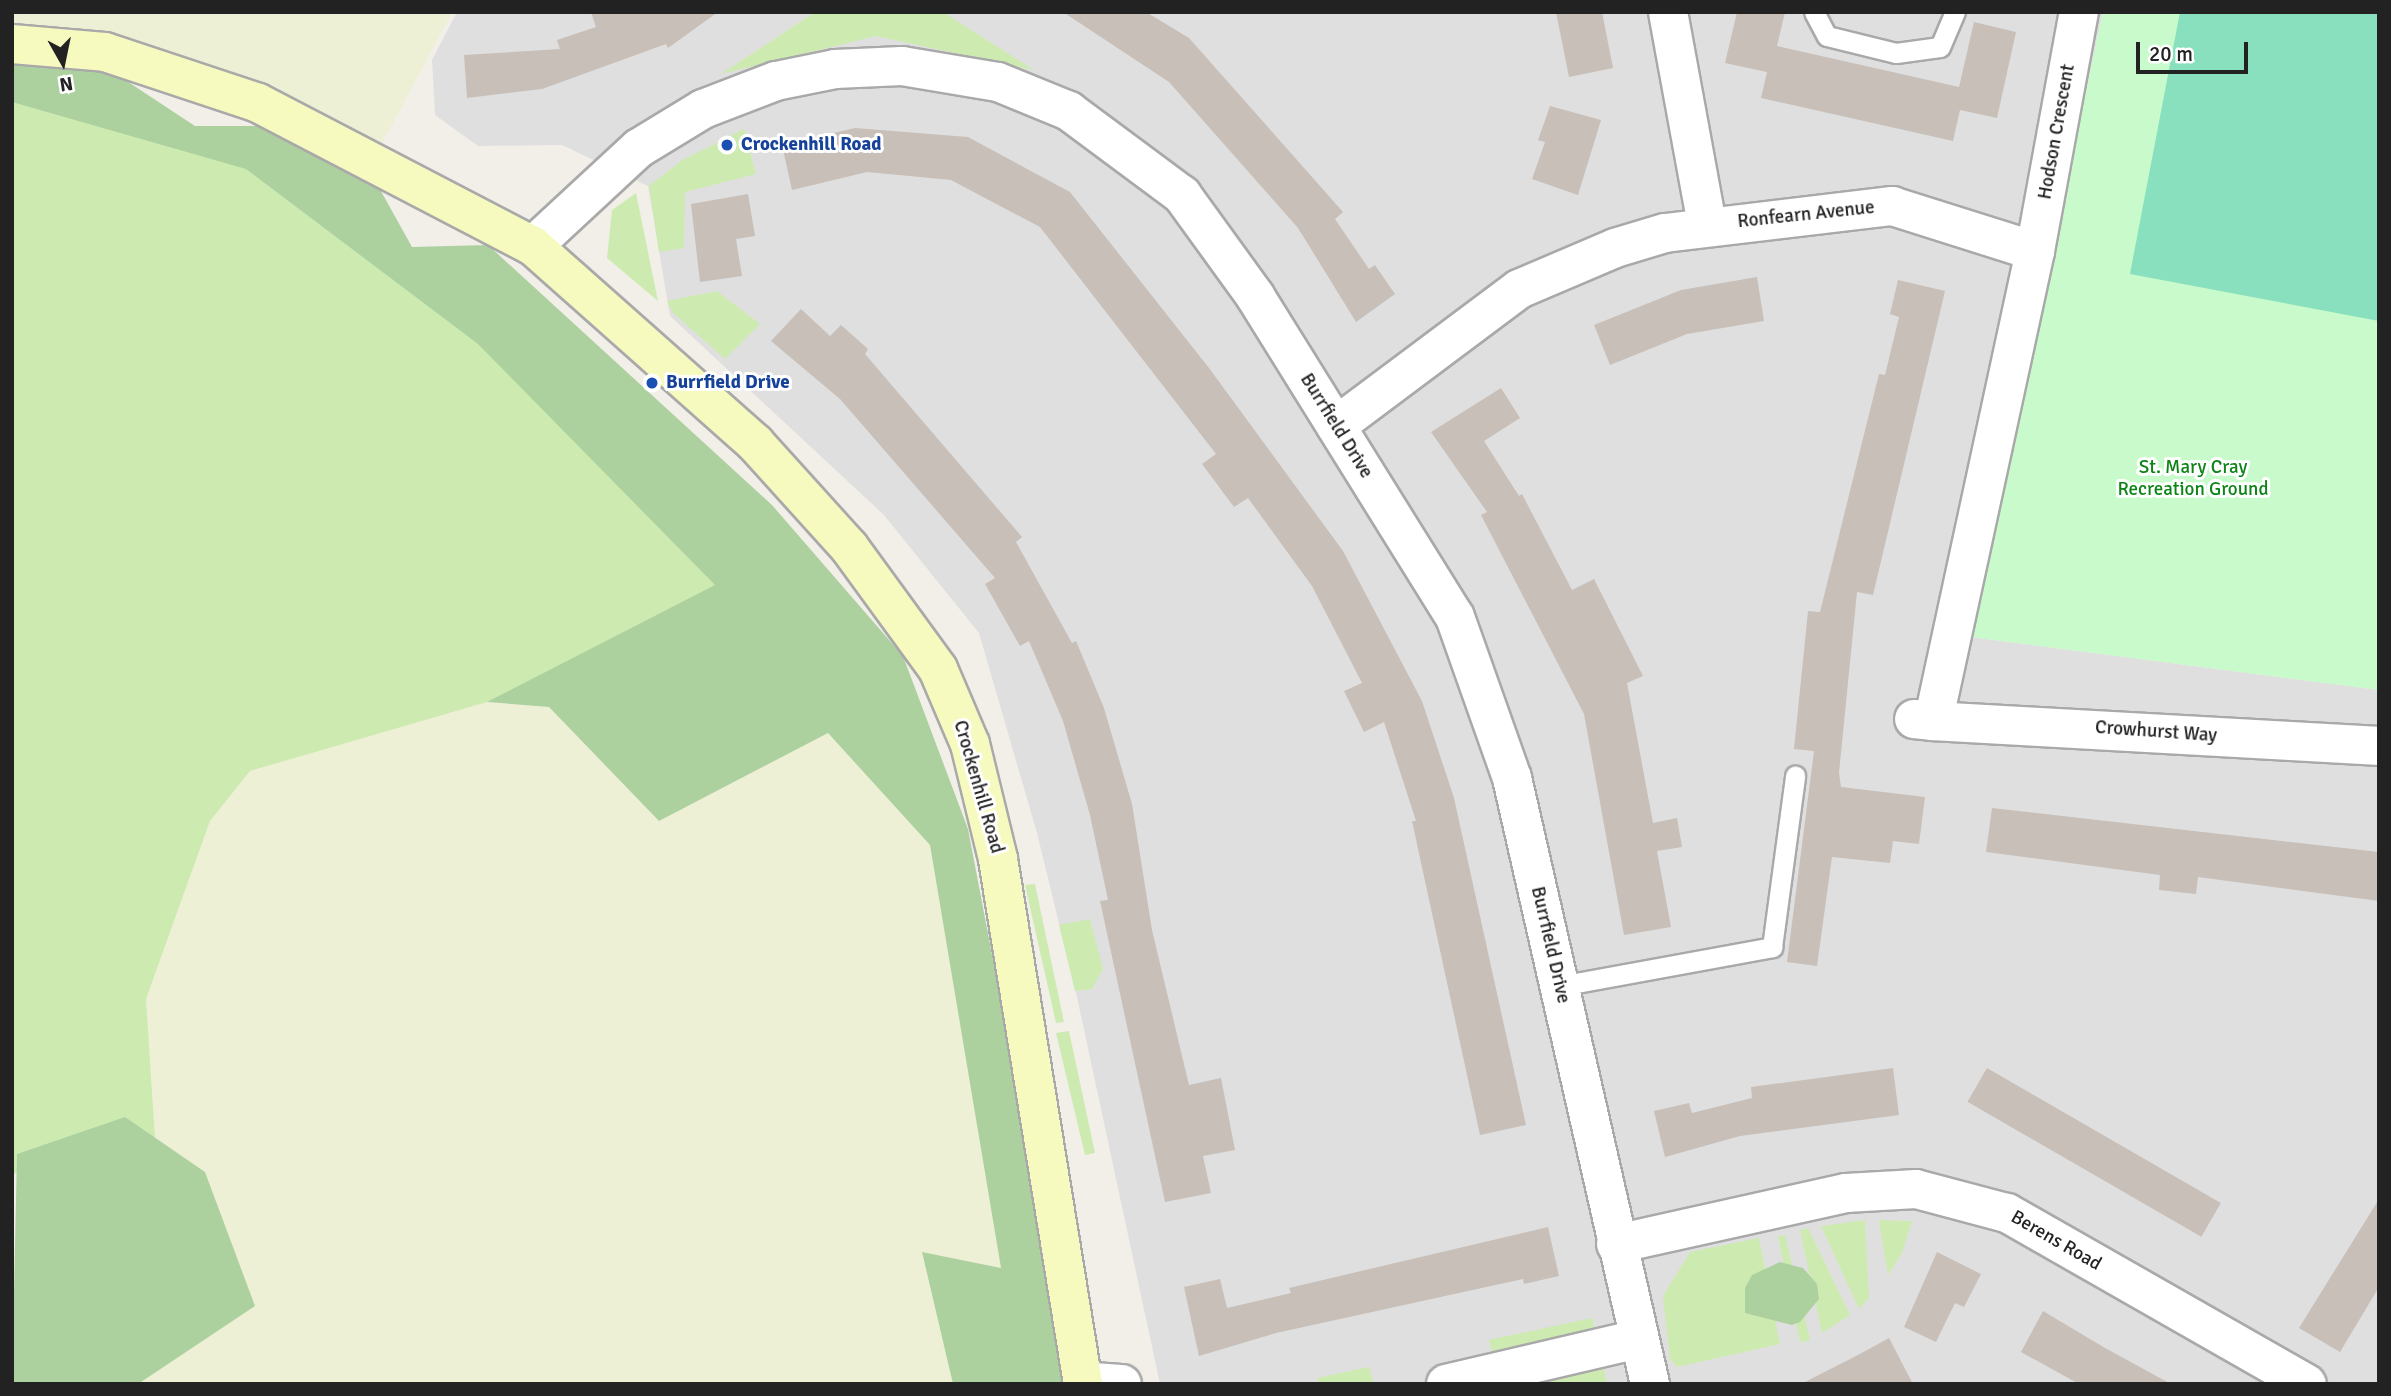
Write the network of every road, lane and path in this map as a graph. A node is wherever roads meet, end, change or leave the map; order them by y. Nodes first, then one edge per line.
1 (1668, 12) edge
2 (1814, 12) edge
3 (1955, 12) edge
4 (2079, 12) edge
5 (12, 44) edge
6 (1707, 225) junction
7 (533, 246) junction
8 (2035, 251) junction
9 (1335, 426) junction
10 (2379, 746) edge
11 (1795, 776) dead end
12 (1560, 985) junction
13 (1616, 1244) junction
14 (1638, 1339) junction
15 (1082, 1382) edge
16 (1122, 1384) edge
17 (1446, 1384) edge
18 (1650, 1384) edge
19 (2307, 1384) edge

1 - 6 street
2 - 3 lane
4 - 8 street, Hodson Crescent
5 - 7 main road, Crockenhill Road
6 - 8 street, Ronfearn Avenue
6 - 9 street, Ronfearn Avenue
7 - 9 street, Burrfield Drive
7 - 15 main road, Crockenhill Road
8 - 10 street, Crowhurst Way
9 - 12 street, Burrfield Drive
11 - 12 lane
12 - 13 street, Burrfield Drive
13 - 14 street, Burrfield Drive
13 - 19 street, Berens Road
14 - 17 street
14 - 18 street, Burrfield Drive
15 - 16 street

